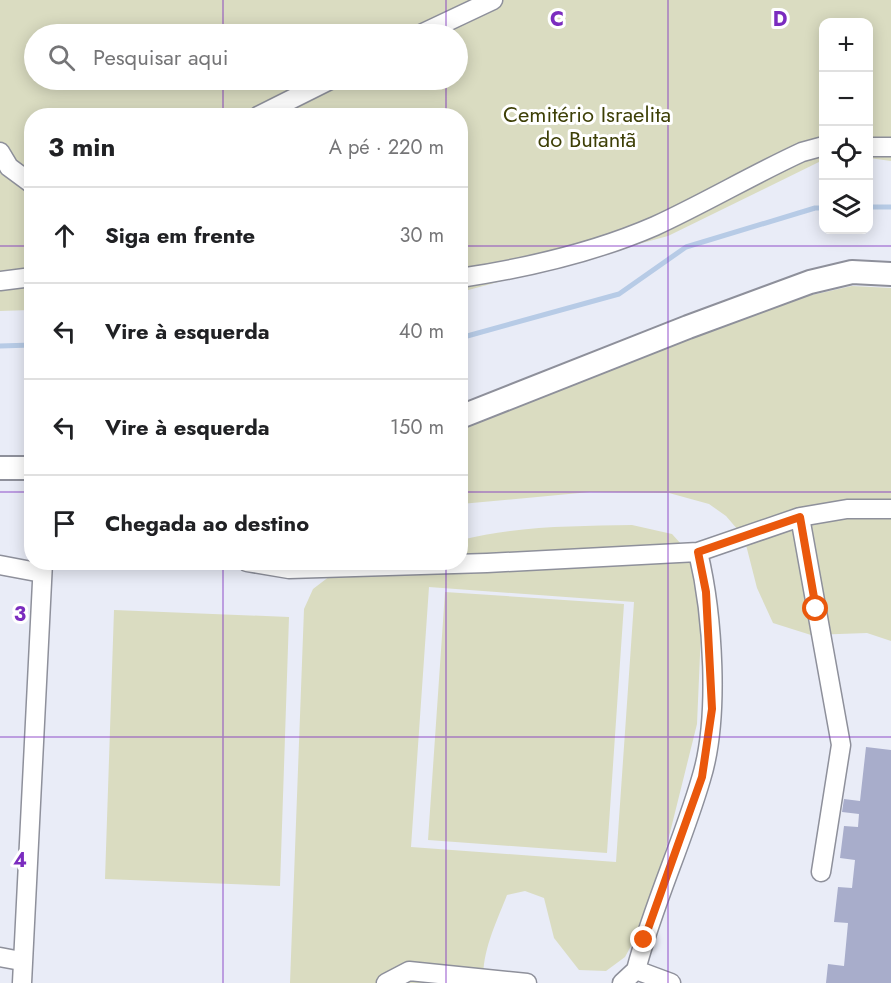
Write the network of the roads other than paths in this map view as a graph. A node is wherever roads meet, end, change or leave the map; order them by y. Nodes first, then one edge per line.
1 (493, 0) edge
2 (442, 24) edge
3 (310, 90) edge
4 (274, 108) edge
5 (819, 147) edge
6 (873, 147) edge
7 (891, 147) edge
8 (0, 152) edge
9 (24, 178) edge
10 (891, 274) edge
11 (468, 277) edge
12 (24, 278) edge
13 (0, 281) edge
14 (468, 414) edge
15 (0, 468) edge
16 (24, 468) edge
17 (891, 509) edge
18 (800, 517) junction
19 (698, 552) junction
20 (468, 564) edge
21 (0, 566) edge
22 (24, 567) edge
23 (43, 570) edge
24 (821, 872) dead end
25 (0, 957) edge
26 (21, 961) junction
27 (636, 970) junction
28 (22, 983) edge
29 (386, 983) edge
30 (527, 983) edge
31 (622, 983) edge
32 (671, 983) edge

1 - 2 lane
3 - 4 lane
5 - 11 lane
6 - 7 lane
8 - 9 lane
10 - 14 main road
12 - 13 lane
15 - 16 main road
17 - 18 lane
18 - 19 lane
18 - 24 lane
19 - 20 lane
19 - 27 lane
21 - 22 lane
23 - 26 lane
25 - 26 lane
26 - 28 lane
27 - 31 lane
27 - 32 lane
29 - 30 lane

